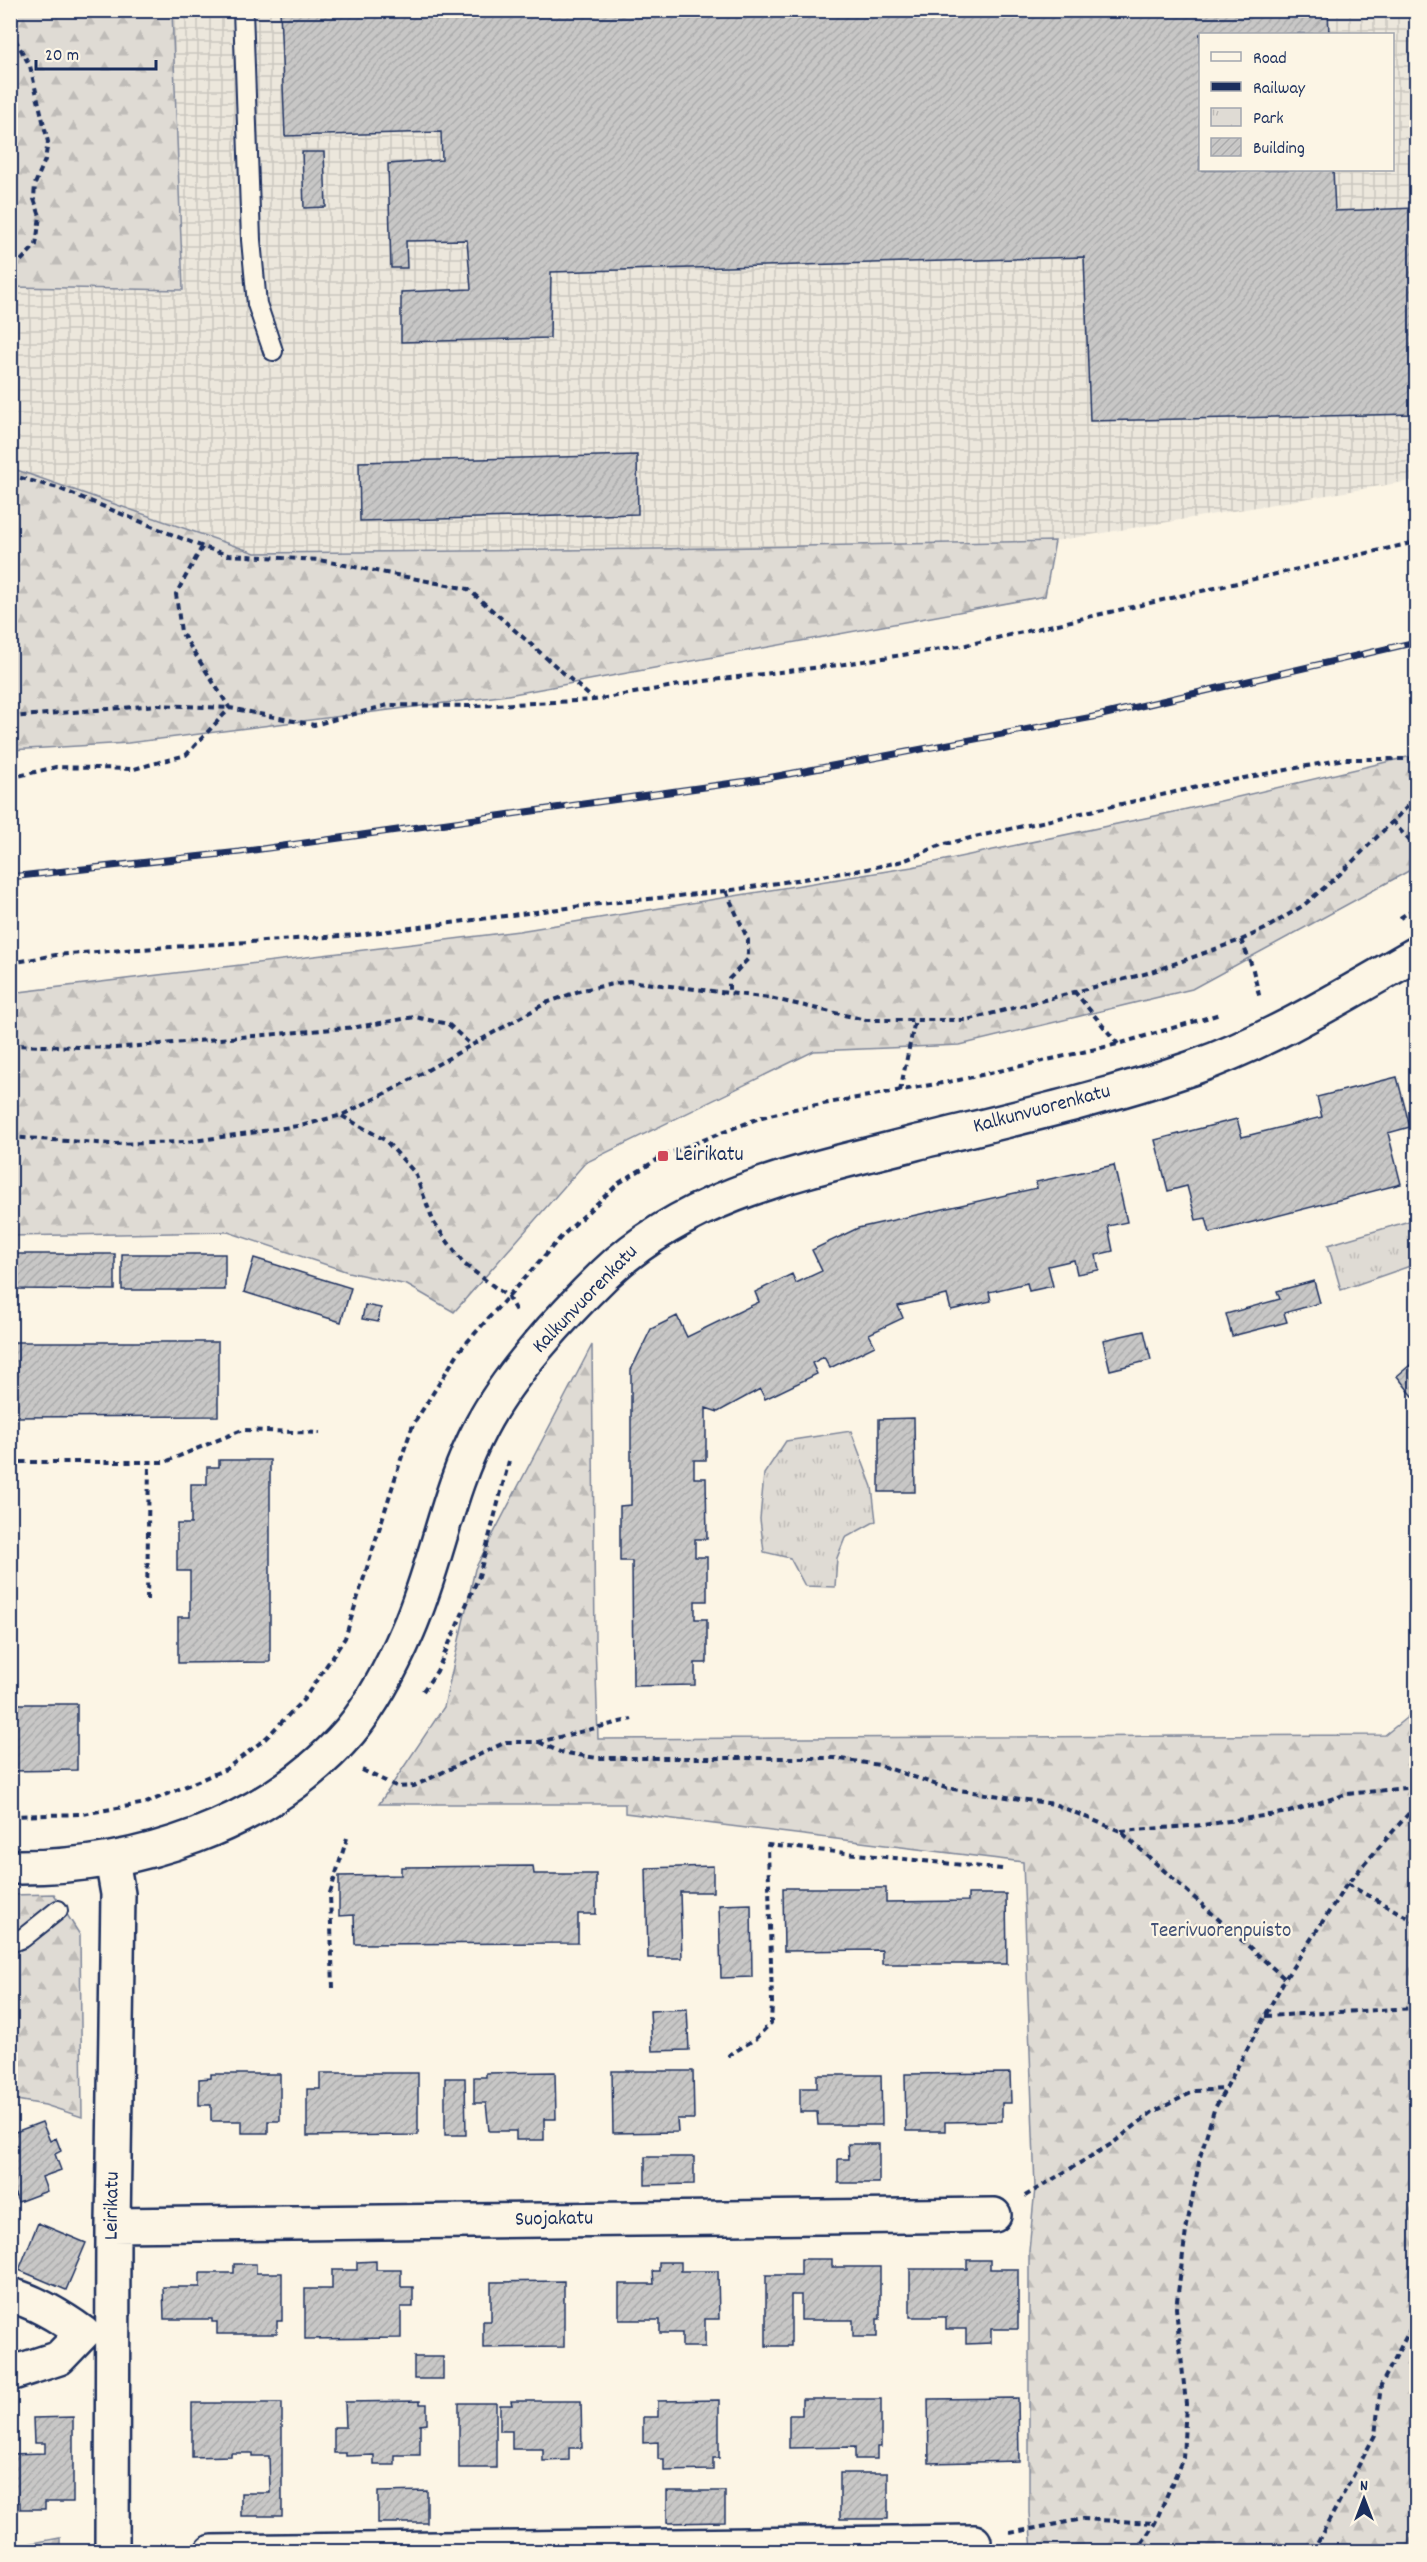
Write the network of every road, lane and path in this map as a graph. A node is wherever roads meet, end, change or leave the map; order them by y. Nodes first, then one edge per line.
1 (243, 10) edge
2 (10, 30) edge
3 (10, 272) edge
4 (273, 351) dead end
5 (10, 475) edge
6 (1416, 542) edge
7 (203, 547) junction
8 (594, 700) junction
9 (230, 708) junction
10 (10, 717) edge
11 (1416, 759) edge
12 (10, 778) edge
13 (1416, 798) edge
14 (1392, 821) junction
15 (1416, 848) edge
16 (726, 891) junction
17 (1416, 907) edge
18 (1395, 922) dead end
19 (1241, 940) junction
20 (1416, 954) edge
21 (10, 963) edge
22 (1074, 991) junction
23 (729, 992) junction
24 (1271, 997) dead end
25 (1227, 1012) dead end
26 (915, 1020) junction
27 (470, 1044) junction
28 (1118, 1044) junction
29 (10, 1045) edge
30 (900, 1091) junction
31 (342, 1116) junction
32 (10, 1137) edge
33 (508, 1297) junction
34 (320, 1433) dead end
35 (512, 1454) dead end
36 (10, 1462) edge
37 (149, 1462) junction
38 (147, 1600) dead end
39 (418, 1699) dead end
40 (632, 1719) dead end
41 (539, 1742) junction
42 (369, 1761) dead end
43 (362, 1770) junction
44 (353, 1777) dead end
45 (1416, 1787) edge
46 (1416, 1805) edge
47 (10, 1816) edge
48 (1120, 1831) junction
49 (347, 1838) dead end
50 (112, 1860) junction
51 (10, 1867) edge
52 (1002, 1869) dead end
53 (1347, 1884) junction
54 (58, 1910) dead end
55 (1416, 1922) edge
56 (10, 1943) edge
57 (1285, 1979) junction
58 (333, 1988) dead end
59 (1416, 2008) edge
60 (1264, 2016) junction
61 (729, 2056) dead end
62 (1225, 2089) junction
63 (994, 2215) joint
64 (113, 2225) junction
65 (10, 2295) edge
66 (1416, 2318) edge
67 (98, 2333) junction
68 (10, 2374) edge
69 (1155, 2523) junction
70 (974, 2542) joint
71 (112, 2552) edge
72 (212, 2552) edge
73 (1136, 2552) edge
74 (1317, 2552) edge

1 - 4 lane
2 - 3 path
5 - 7 path
6 - 8 path
7 - 8 path
7 - 9 path
8 - 9 path
9 - 10 path
9 - 12 path
11 - 16 path
13 - 14 path
14 - 15 path
14 - 19 path
16 - 21 path
16 - 23 path
17 - 18 path
19 - 22 path
19 - 24 path
20 - 50 street, Kalkunvuorenkatu
22 - 26 path
22 - 28 path
23 - 26 path
23 - 27 path
25 - 28 path
26 - 30 path
27 - 29 path
27 - 31 path
28 - 30 path
30 - 33 path
31 - 32 path
31 - 33 path
33 - 47 path
34 - 37 path
35 - 39 path
36 - 37 path
37 - 38 path
40 - 41 path
41 - 43 path
41 - 48 path
42 - 43 path
43 - 44 path
45 - 48 path
46 - 53 path
48 - 57 path
49 - 58 path
50 - 51 street, Kalkunvuorenkatu
50 - 64 street, Leirikatu
52 - 61 path
53 - 55 path
53 - 57 path
54 - 56 lane
57 - 60 path
59 - 60 path
60 - 62 path
62 - 63 path
62 - 69 path
63 - 64 street, Suojakatu
64 - 67 street, Leirikatu
65 - 67 street
66 - 74 path
67 - 68 street
67 - 71 street, Leirikatu
69 - 70 path
69 - 73 path
70 - 72 street

